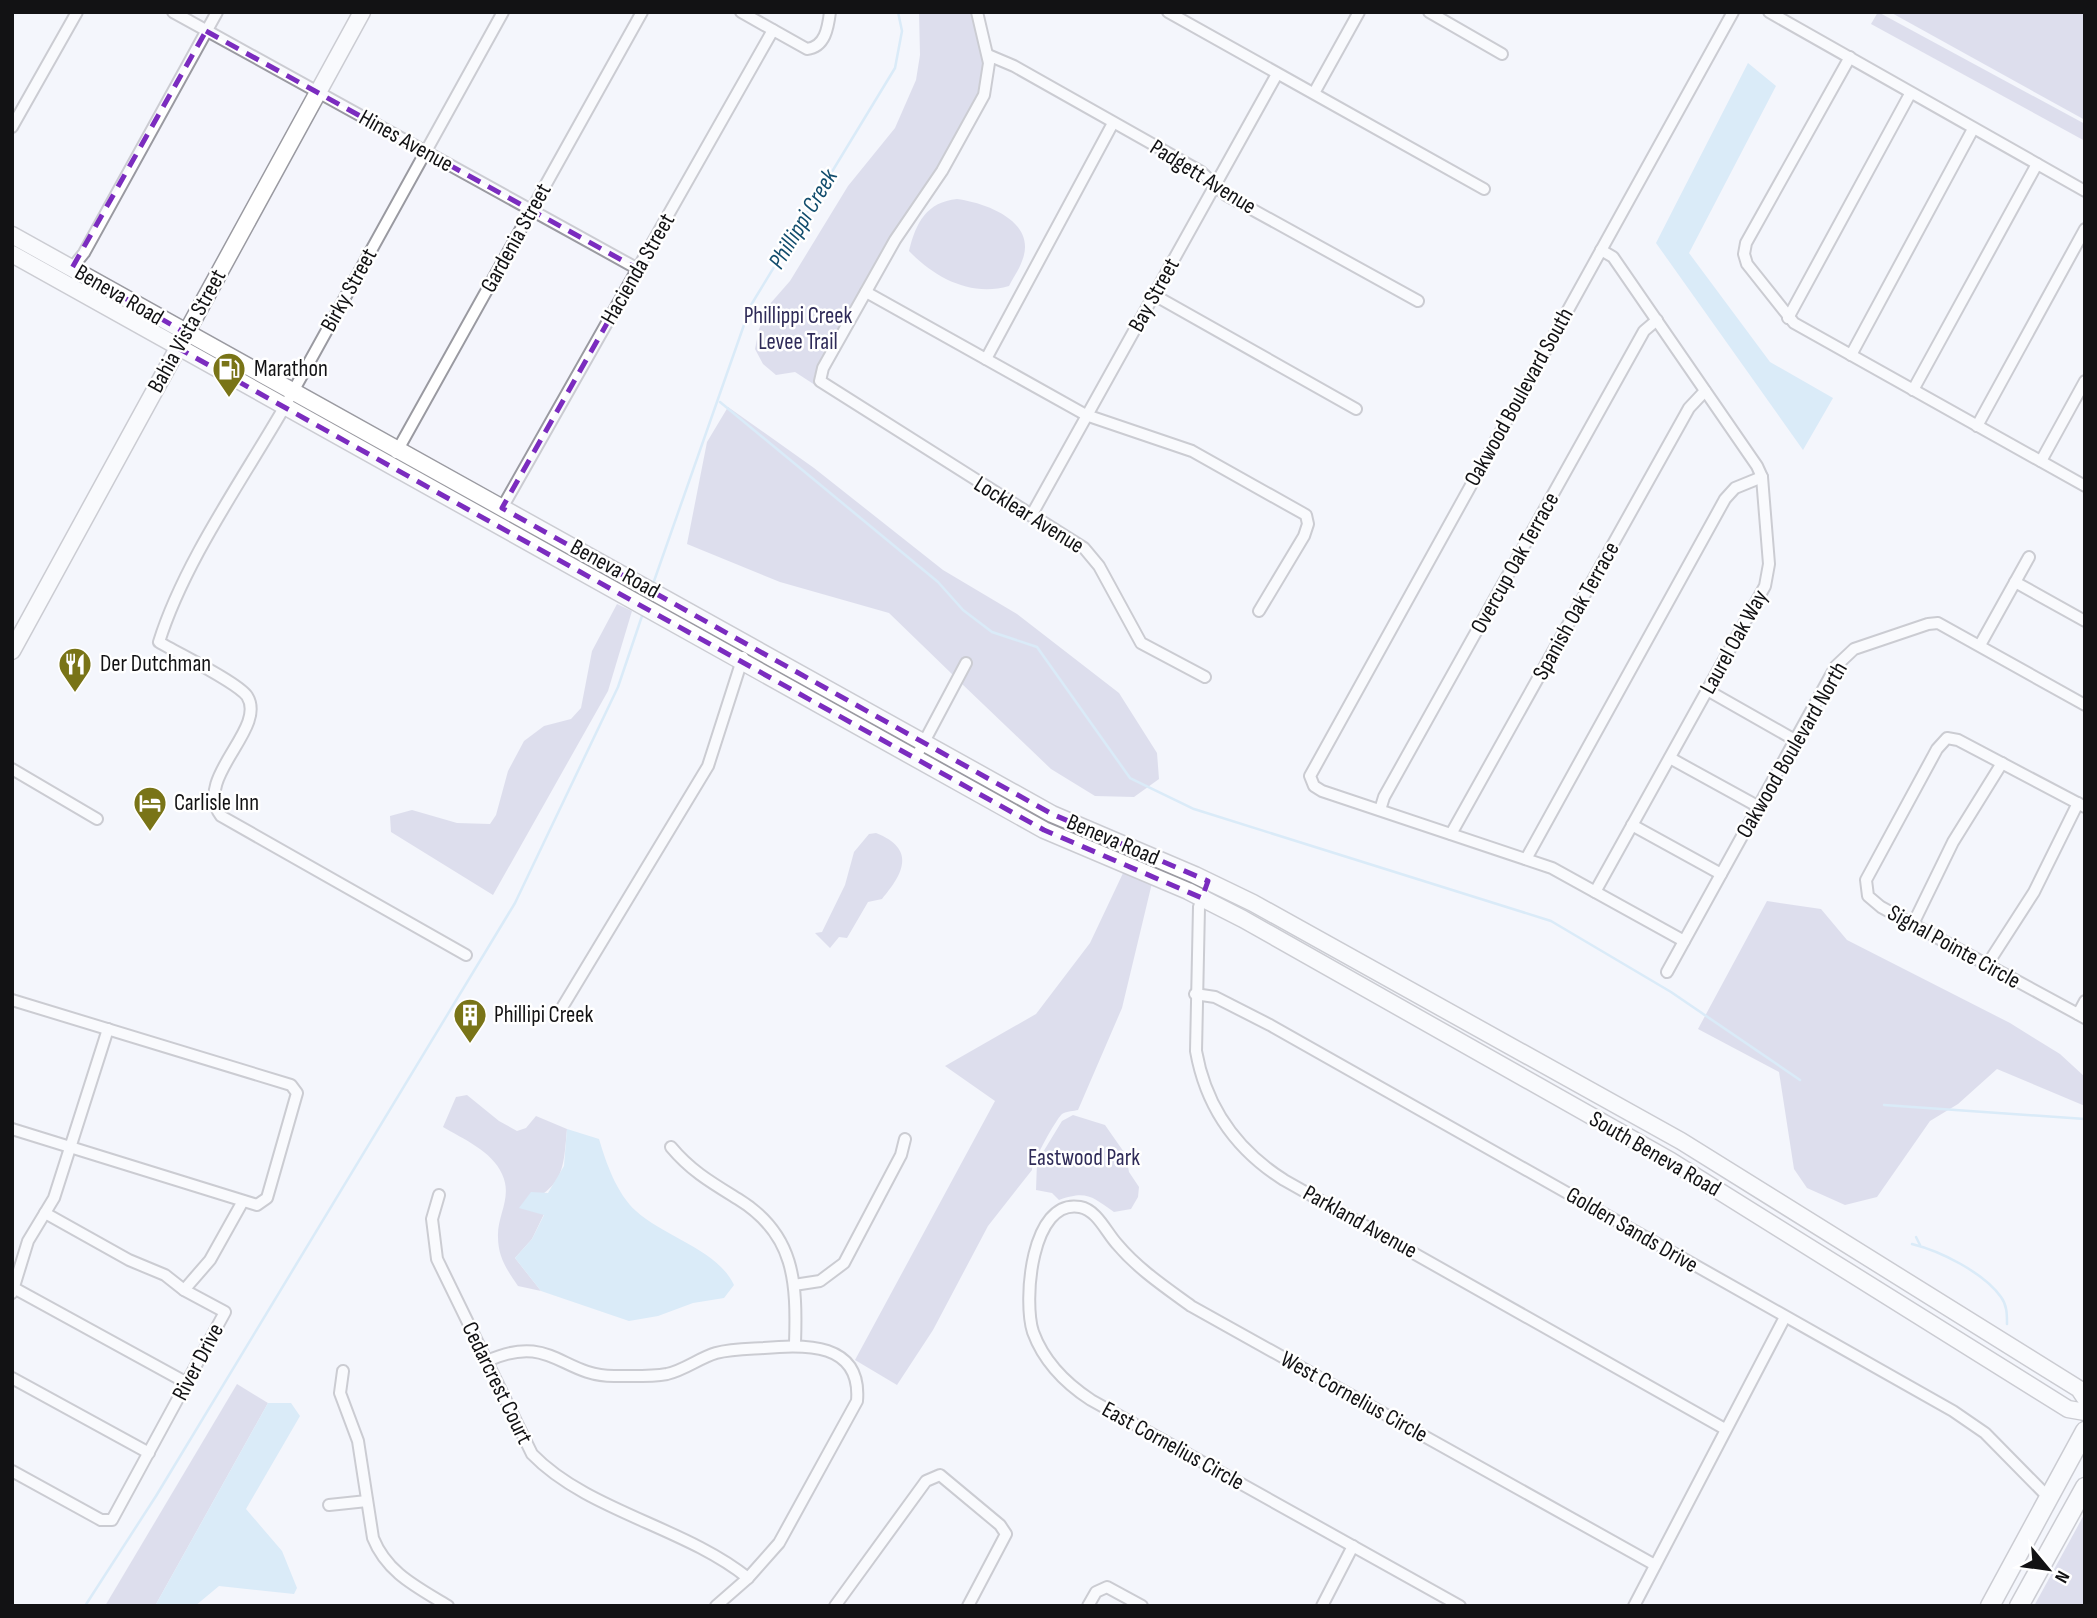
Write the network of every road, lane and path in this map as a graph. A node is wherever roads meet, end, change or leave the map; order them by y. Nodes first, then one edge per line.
1 (78, 12) edge
2 (173, 12) edge
3 (217, 12) edge
4 (362, 12) edge
5 (503, 12) edge
6 (642, 12) edge
7 (741, 12) edge
8 (830, 12) edge
9 (977, 12) edge
10 (1168, 12) edge
11 (1359, 12) edge
12 (1429, 12) edge
13 (1734, 12) edge
14 (1769, 12) edge
15 (774, 30) junction
16 (206, 31) junction
17 (1502, 54) dead end
18 (988, 55) junction
19 (1850, 57) junction
20 (1277, 74) junction
21 (318, 93) junction
22 (1314, 93) junction
23 (1910, 93) junction
24 (1114, 123) junction
25 (12, 127) edge
26 (1973, 129) junction
27 (426, 152) junction
28 (2036, 164) junction
29 (1214, 184) junction
30 (1484, 189) dead end
31 (2085, 191) edge
32 (532, 210) junction
33 (2085, 229) edge
34 (12, 235) edge
35 (1601, 250) junction
36 (12, 254) edge
37 (72, 268) junction
38 (638, 269) junction
39 (866, 292) junction
40 (1154, 295) junction
41 (1418, 301) dead end
42 (1788, 318) junction
43 (1657, 320) junction
44 (186, 333) junction
45 (178, 348) junction
46 (1851, 355) junction
47 (986, 359) junction
48 (2085, 381) edge
49 (1913, 390) junction
50 (293, 391) junction
51 (1705, 391) junction
52 (285, 407) junction
53 (1356, 409) dead end
54 (1087, 415) junction
55 (1977, 426) junction
56 (394, 457) junction
57 (2041, 461) junction
58 (1762, 477) junction
59 (2085, 486) edge
60 (502, 508) junction
61 (1031, 516) junction
62 (2029, 557) dead end
63 (2015, 582) junction
64 (1259, 611) dead end
65 (2085, 621) edge
66 (1980, 645) junction
67 (748, 646) junction
68 (12, 651) edge
69 (741, 661) junction
70 (965, 663) dead end
71 (1205, 677) dead end
72 (1707, 691) junction
73 (2085, 705) edge
74 (1795, 740) junction
75 (924, 742) junction
76 (1670, 758) junction
77 (915, 759) junction
78 (2001, 763) junction
79 (12, 769) edge
80 (2081, 805) edge
81 (1759, 807) junction
82 (1380, 810) junction
83 (97, 819) dead end
84 (1632, 825) junction
85 (1451, 834) junction
86 (1526, 859) junction
87 (1721, 874) junction
88 (1208, 881) junction
89 (1226, 890) joint
90 (1595, 892) junction
91 (1202, 898) junction
92 (1218, 906) joint
93 (1913, 924) junction
94 (1684, 941) junction
95 (466, 955) dead end
96 (1987, 965) junction
97 (1667, 972) dead end
98 (1195, 994) junction
99 (12, 1000) edge
100 (2085, 1001) edge
101 (563, 1006) dead end
102 (2081, 1016) edge
103 (108, 1029) junction
104 (12, 1129) edge
105 (905, 1139) dead end
106 (671, 1147) dead end
107 (72, 1148) junction
108 (439, 1195) dead end
109 (243, 1201) junction
110 (1072, 1207) joint
111 (45, 1213) junction
112 (794, 1285) junction
113 (13, 1289) edge
114 (184, 1290) junction
115 (1785, 1317) junction
116 (796, 1344) junction
117 (487, 1361) junction
118 (343, 1371) dead end
119 (12, 1378) edge
120 (187, 1383) junction
121 (2085, 1398) edge
122 (2085, 1412) edge
123 (1725, 1429) junction
124 (2085, 1431) edge
125 (149, 1453) junction
126 (12, 1471) edge
127 (2085, 1487) edge
128 (2049, 1498) junction
129 (367, 1501) junction
130 (329, 1505) dead end
131 (1353, 1546) junction
132 (1655, 1565) junction
133 (748, 1578) junction
134 (448, 1606) edge
135 (716, 1606) edge
136 (835, 1606) edge
137 (968, 1606) edge
138 (1088, 1606) edge
139 (1142, 1606) edge
140 (1322, 1606) edge
141 (1460, 1606) edge
142 (1634, 1606) edge
143 (1990, 1606) edge
144 (2019, 1606) edge

1 - 25 street
2 - 16 street, Hines Avenue
3 - 16 street
4 - 21 main road, Bahia Vista Street
5 - 27 street, Birky Street
6 - 32 street, Gardenia Street
7 - 15 street
8 - 15 street
9 - 18 street
10 - 20 street
11 - 22 street
12 - 17 street
13 - 35 street, Oakwood Boulevard South
14 - 19 street
15 - 38 street, Hacienda Street
16 - 21 street, Hines Avenue
16 - 37 street
18 - 24 street, Padgett Avenue
18 - 39 street
19 - 23 street
19 - 42 street
20 - 22 street
20 - 29 street, Bay Street
21 - 27 street, Hines Avenue
21 - 44 main road, Bahia Vista Street
22 - 30 street
23 - 26 street
23 - 42 street
24 - 29 street, Padgett Avenue
24 - 47 street
26 - 28 street
26 - 46 street
27 - 32 street, Hines Avenue
27 - 50 street, Birky Street
28 - 31 street
28 - 49 street
29 - 40 street, Bay Street
29 - 41 street, Padgett Avenue
32 - 38 street, Hines Avenue
32 - 56 street, Gardenia Street
33 - 55 street
34 - 37 main road, Beneva Road
35 - 43 street, Laurel Oak Way
35 - 82 street, Oakwood Boulevard South
36 - 45 main road, Beneva Road
37 - 44 main road, Beneva Road
38 - 60 street, Hacienda Street
39 - 47 street
39 - 61 street, Locklear Avenue
40 - 53 street
40 - 54 street, Bay Street
42 - 46 street
43 - 51 street, Laurel Oak Way
43 - 82 street, Overcup Oak Terrace
44 - 45 main road, Bahia Vista Street
44 - 50 main road, Beneva Road
45 - 52 main road, Beneva Road
45 - 68 main road, Bahia Vista Street
46 - 49 street
47 - 54 street
48 - 57 street
49 - 55 street
50 - 52 street, Birky Street
50 - 56 main road, Beneva Road
51 - 58 street, Laurel Oak Way
51 - 85 street, Spanish Oak Terrace
52 - 56 main road, Beneva Road
52 - 95 street, Birky Street
54 - 61 street, Bay Street
54 - 64 street
55 - 57 street
56 - 60 main road, Beneva Road
56 - 69 main road, Beneva Road
57 - 59 street
58 - 72 street, Laurel Oak Way
58 - 86 street
60 - 67 main road, Beneva Road
61 - 71 street, Locklear Avenue
62 - 63 street
63 - 65 street
63 - 66 street
66 - 73 street, Oakwood Boulevard North
66 - 74 street, Oakwood Boulevard North
67 - 69 street
67 - 75 main road, Beneva Road
69 - 77 main road, Beneva Road
69 - 101 street
70 - 75 street
72 - 74 street
72 - 76 street, Laurel Oak Way
74 - 81 street, Oakwood Boulevard North
75 - 77 street
75 - 88 main road, Beneva Road
76 - 81 street
76 - 84 street, Laurel Oak Way
77 - 91 main road, Beneva Road
78 - 80 street, Signal Pointe Circle
78 - 93 street
78 - 93 street, Signal Pointe Circle
79 - 83 street
80 - 96 street
81 - 87 street, Oakwood Boulevard North
82 - 85 street
84 - 87 street
84 - 90 street, Laurel Oak Way
85 - 86 street
86 - 90 street
87 - 94 street, Oakwood Boulevard North
88 - 89 main road, Beneva Road
88 - 91 street, Parkland Avenue
89 - 121 main road, South Beneva Road
90 - 94 street
91 - 92 main road, Beneva Road
91 - 98 street, Parkland Avenue
92 - 122 main road, South Beneva Road
93 - 96 street, Signal Pointe Circle
94 - 97 street, Oakwood Boulevard North
96 - 102 street, Signal Pointe Circle
98 - 115 street, Golden Sands Drive
98 - 123 street, Parkland Avenue
99 - 103 street
100 - 102 street, Signal Pointe Circle
103 - 107 street
103 - 109 street
104 - 107 street
105 - 112 street
106 - 112 street
107 - 109 street
107 - 111 street
108 - 117 street, Cedarcrest Court
109 - 114 street
110 - 131 street, East Cornelius Circle
110 - 132 street, West Cornelius Circle
111 - 113 street
111 - 114 street
112 - 116 street
113 - 120 street
114 - 120 street, River Drive
115 - 123 street
115 - 128 street, Golden Sands Drive
116 - 117 street
116 - 133 street
117 - 133 street, Cedarcrest Court
118 - 129 street
119 - 125 street
120 - 125 street, River Drive
123 - 132 street
124 - 128 main road
125 - 126 street, River Drive
127 - 144 main road
128 - 143 main road
129 - 130 street
129 - 134 street
131 - 140 street
131 - 141 street, East Cornelius Circle
132 - 142 street
133 - 135 street
136 - 137 street
138 - 139 street

